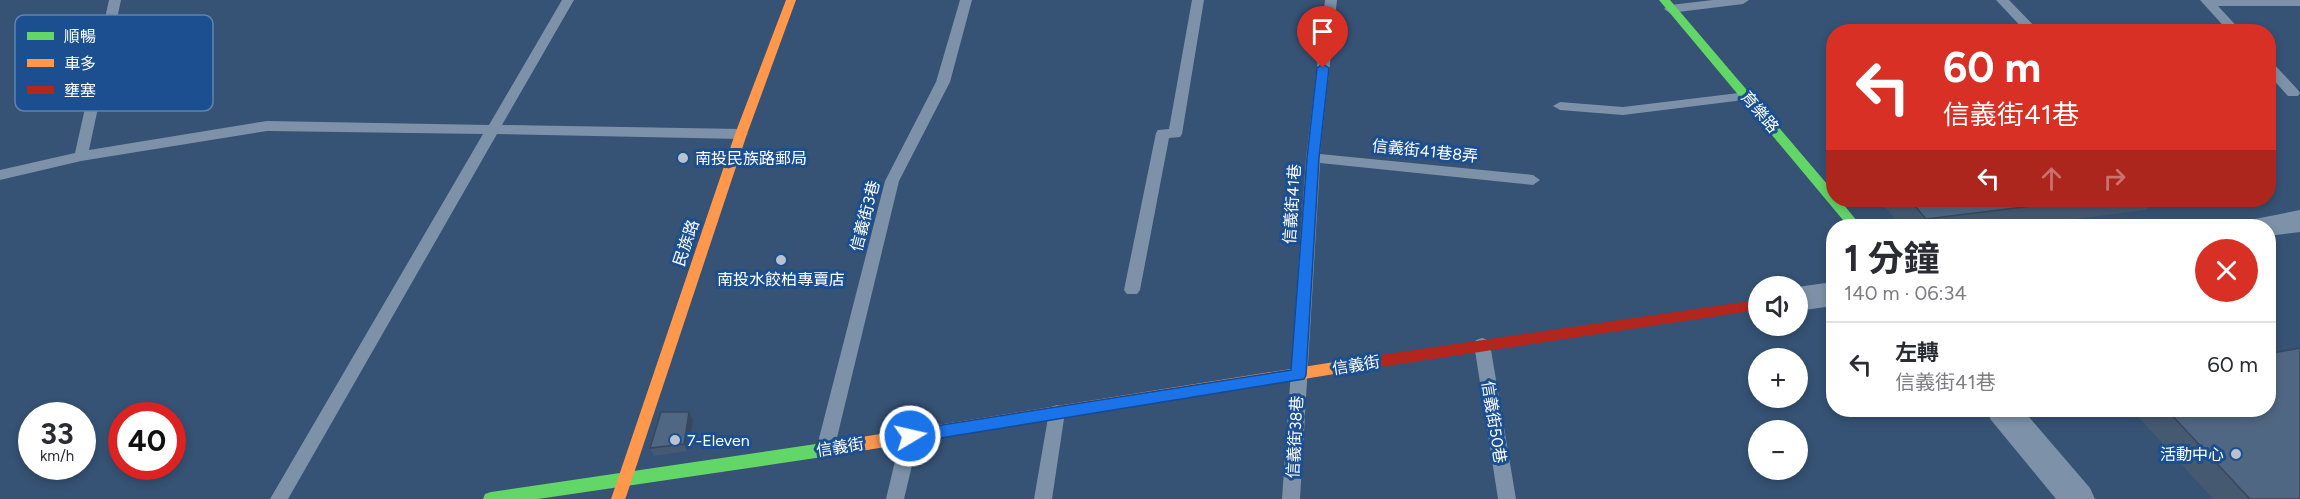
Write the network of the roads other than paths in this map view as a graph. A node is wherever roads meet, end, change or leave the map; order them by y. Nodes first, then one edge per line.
1 (115, 0) edge
2 (568, 0) edge
3 (791, 0) edge
4 (966, 0) edge
5 (1198, 0) edge
6 (1331, 0) edge
7 (1743, 0) edge
8 (2002, 0) edge
9 (2208, 1) edge
10 (2300, 2) edge
11 (1667, 4) edge
12 (112, 15) edge
13 (2026, 24) edge
14 (2229, 24) edge
15 (2276, 75) edge
16 (2293, 93) dead end
17 (1747, 96) junction
18 (1560, 106) dead end
19 (91, 111) edge
20 (492, 129) junction
21 (741, 134) junction
22 (81, 156) junction
23 (1313, 158) junction
24 (0, 175) edge
25 (1533, 180) dead end
26 (1826, 191) edge
27 (1839, 207) edge
28 (1849, 219) edge
29 (2300, 221) edge
30 (2276, 224) edge
31 (1132, 290) dead end
32 (1826, 295) edge
33 (1808, 297) edge
34 (1748, 306) edge
35 (1482, 344) junction
36 (1298, 375) junction
37 (1057, 412) junction
38 (2009, 417) edge
39 (910, 436) junction
40 (825, 450) junction
41 (624, 479) junction
42 (279, 499) edge
43 (492, 499) edge
44 (617, 499) edge
45 (895, 499) edge
46 (1043, 499) edge
47 (1291, 499) edge
48 (1507, 499) edge
49 (2077, 499) edge

1 - 12 lane
2 - 20 lane
3 - 21 street, 民族路
4 - 40 lane, 信義街3巷
5 - 31 lane
6 - 23 lane, 信義街41巷
7 - 11 lane
8 - 13 lane
9 - 10 lane
9 - 14 lane
11 - 17 street, 育樂路
15 - 16 lane
17 - 18 lane
17 - 26 street, 育樂路
19 - 22 lane
20 - 21 lane
20 - 22 lane
20 - 42 lane
21 - 41 street, 民族路
22 - 24 lane
23 - 25 lane, 信義街41巷8弄
23 - 36 lane, 信義街41巷
27 - 28 street, 育樂路
29 - 30 street
32 - 33 street
34 - 35 street, 信義街
35 - 36 street, 信義街
35 - 48 lane, 信義街50巷
36 - 37 street, 信義街
36 - 47 lane, 信義街38巷
37 - 39 street, 信義街
37 - 46 lane
38 - 49 street
39 - 40 street, 信義街
39 - 45 lane
40 - 41 street, 信義街
41 - 43 street, 信義街
41 - 44 street, 民族路

